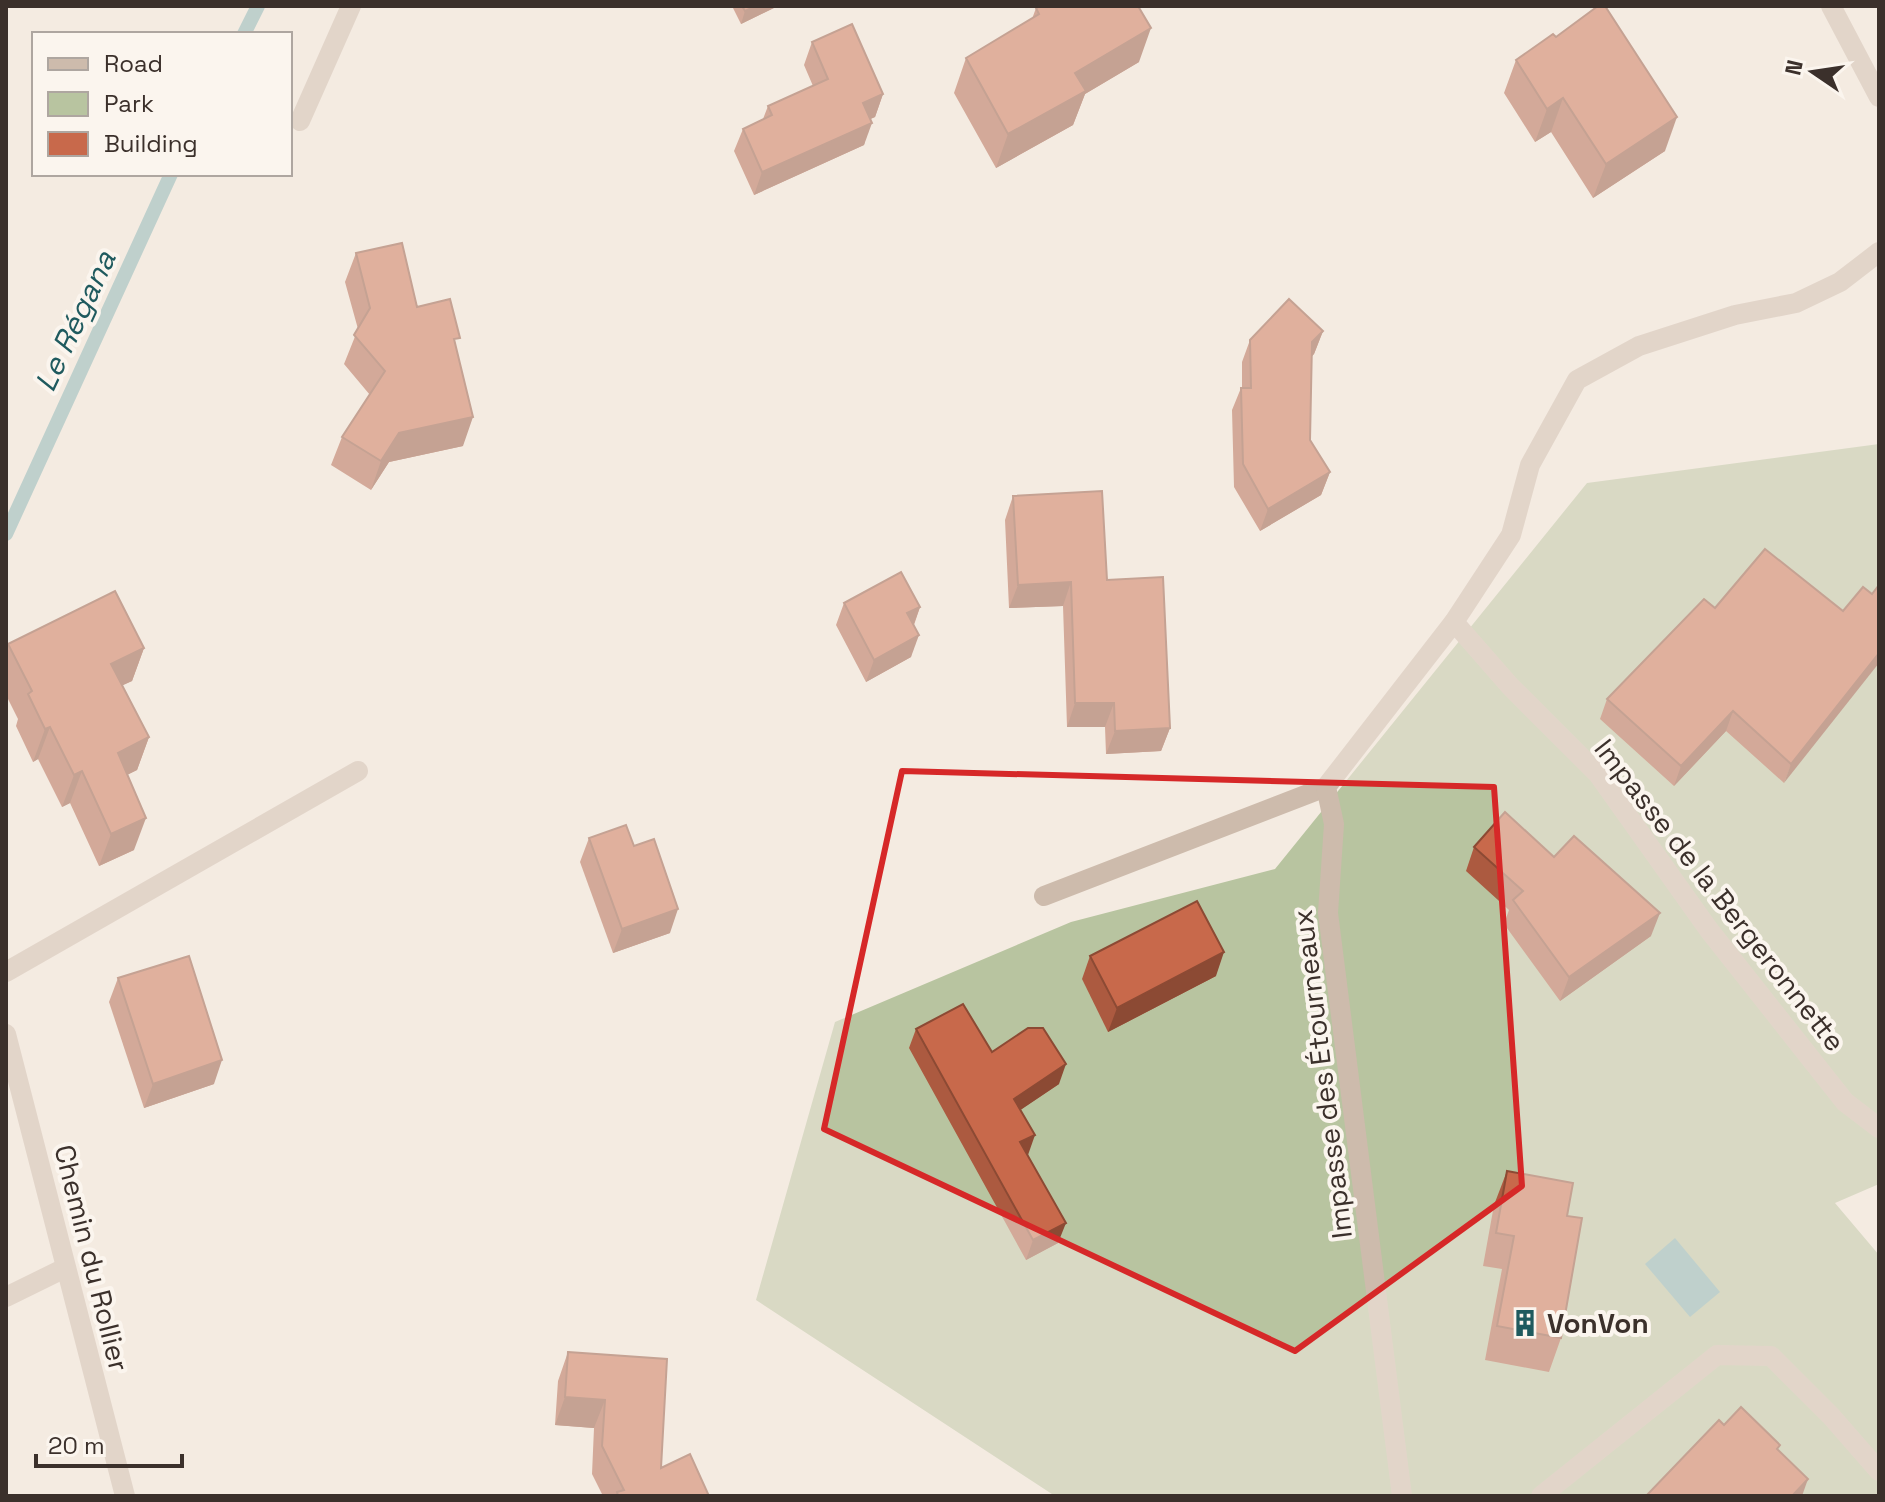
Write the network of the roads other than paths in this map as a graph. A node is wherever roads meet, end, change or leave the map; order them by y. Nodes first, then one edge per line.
1 (351, 6) edge
2 (1831, 6) edge
3 (1879, 97) edge
4 (300, 121) dead end
5 (1879, 252) edge
6 (1454, 622) junction
7 (358, 771) dead end
8 (1326, 787) junction
9 (1044, 896) dead end
10 (6, 972) edge
11 (6, 1034) edge
12 (1879, 1128) edge
13 (65, 1268) junction
14 (6, 1297) edge
15 (1879, 1471) edge
16 (125, 1496) edge
17 (1402, 1496) edge
18 (1541, 1496) edge

1 - 4 street
2 - 3 street
5 - 6 street
6 - 8 street
6 - 12 street, Impasse de la Bergeronnette
7 - 10 street
8 - 9 street
8 - 17 street, Impasse des Étourneaux
11 - 13 street, Chemin du Rollier
13 - 14 street
13 - 16 street, Chemin du Rollier
15 - 18 street

